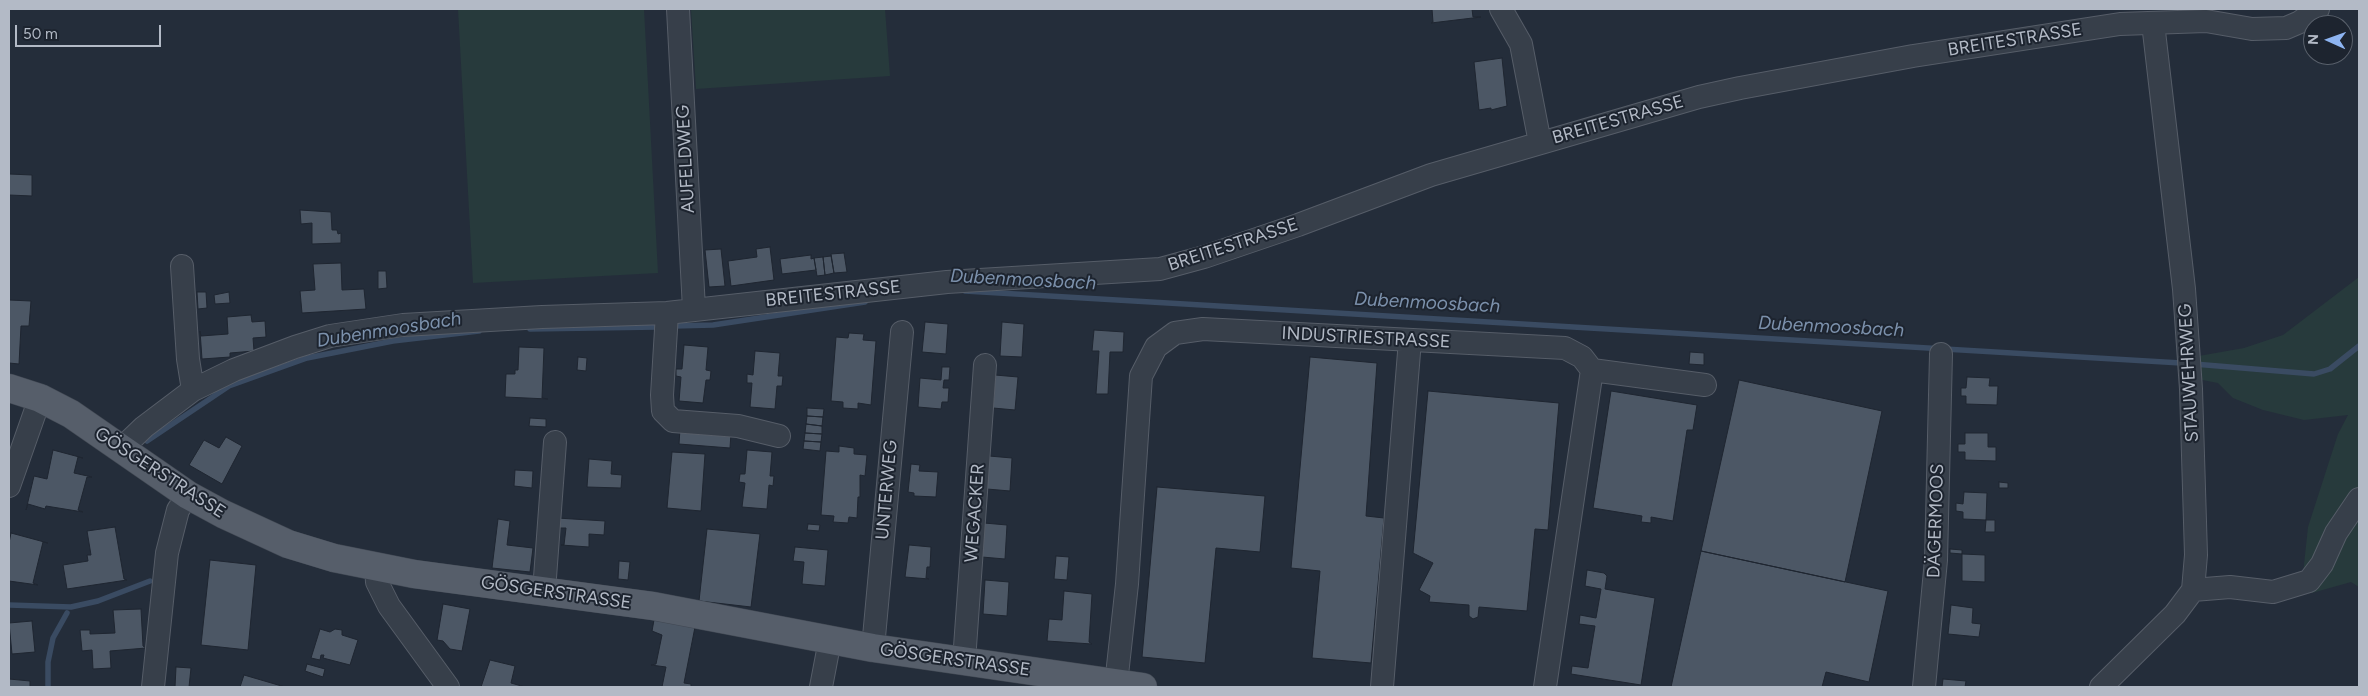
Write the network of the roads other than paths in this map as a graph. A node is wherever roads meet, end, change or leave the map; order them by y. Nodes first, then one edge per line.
1 (678, 9) edge
2 (1501, 9) edge
3 (2318, 9) edge
4 (2153, 23) junction
5 (1540, 142) junction
6 (182, 266) dead end
7 (694, 310) junction
8 (666, 313) junction
9 (902, 332) dead end
10 (1410, 340) junction
11 (1941, 354) dead end
12 (985, 365) dead end
13 (1592, 370) junction
14 (1705, 386) dead end
15 (9, 388) edge
16 (193, 390) junction
17 (40, 398) junction
18 (779, 436) dead end
19 (555, 442) dead end
20 (121, 449) junction
21 (9, 486) edge
22 (188, 495) junction
23 (2359, 499) edge
24 (376, 567) junction
25 (2192, 590) junction
26 (544, 591) junction
27 (830, 640) junction
28 (873, 648) junction
29 (964, 661) junction
30 (1062, 681) edge
31 (439, 683) edge
32 (1129, 685) edge
33 (153, 687) edge
34 (821, 687) edge
35 (1382, 687) edge
36 (1545, 687) edge
37 (1924, 687) edge
38 (2101, 687) edge

1 - 7 street, AUFELDWEG
2 - 5 street
3 - 4 street, BREITESTRASSE
4 - 5 street, BREITESTRASSE
4 - 25 street, STAUWEHRWEG
5 - 7 street, BREITESTRASSE
6 - 16 street
7 - 8 street, BREITESTRASSE
8 - 16 street, BREITESTRASSE
8 - 18 street
9 - 28 street, UNTERWEG
10 - 13 street, INDUSTRIESTRASSE
10 - 32 street, INDUSTRIESTRASSE
10 - 35 street
11 - 37 street, DÄGERMOOS
12 - 29 street, WEGACKER
13 - 14 street
13 - 36 street
15 - 17 main road, GÖSGERSTRASSE
16 - 20 street, BREITESTRASSE
17 - 20 main road, GÖSGERSTRASSE
17 - 21 street
19 - 26 street
20 - 22 main road, GÖSGERSTRASSE
22 - 24 main road, GÖSGERSTRASSE
22 - 33 street
23 - 25 street
24 - 26 main road, GÖSGERSTRASSE
24 - 31 street
25 - 38 street, STAUWEHRWEG
26 - 27 main road, GÖSGERSTRASSE
27 - 28 main road, GÖSGERSTRASSE
27 - 34 street
28 - 29 main road, GÖSGERSTRASSE
29 - 30 main road, GÖSGERSTRASSE
30 - 32 main road, GÖSGERSTRASSE

